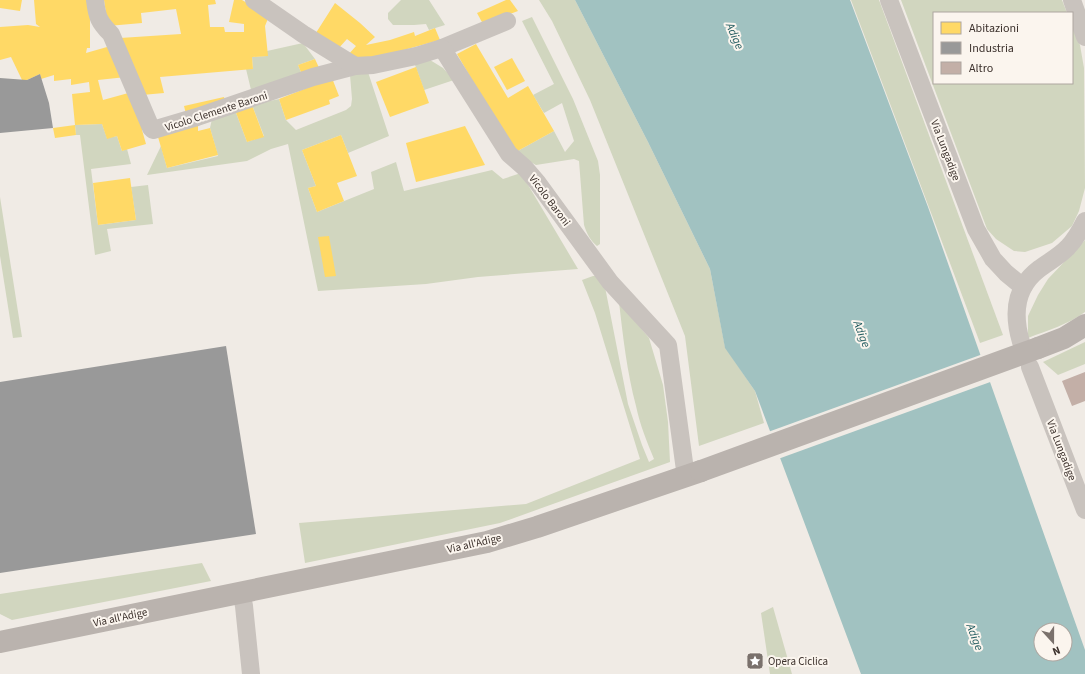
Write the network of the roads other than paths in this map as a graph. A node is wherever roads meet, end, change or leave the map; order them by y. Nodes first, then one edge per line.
1 (95, 0) edge
2 (254, 0) edge
3 (889, 0) edge
4 (1072, 0) edge
5 (507, 21) dead end
6 (303, 34) junction
7 (1085, 37) edge
8 (442, 48) junction
9 (355, 66) junction
10 (324, 74) junction
11 (1085, 221) edge
12 (1023, 287) junction
13 (1085, 325) edge
14 (1030, 353) junction
15 (694, 474) junction
16 (1085, 510) edge
17 (241, 592) junction
18 (0, 642) edge
19 (251, 674) edge

1 - 10 street, Vicolo Clemente Baroni
2 - 6 street
3 - 12 street, Via Lungadige
4 - 7 street
5 - 8 street, Vicolo Clemente Baroni
6 - 9 street
6 - 10 street
8 - 9 street, Vicolo Clemente Baroni
8 - 15 street, Vicolo Baroni
9 - 10 street, Vicolo Clemente Baroni
11 - 12 street
12 - 14 street, Via Lungadige
13 - 14 street, Via all'Adige
14 - 15 street, Via all'Adige, bridge
14 - 16 street, Via Lungadige
15 - 17 street, Via all'Adige
17 - 18 street, Via all'Adige
17 - 19 street

